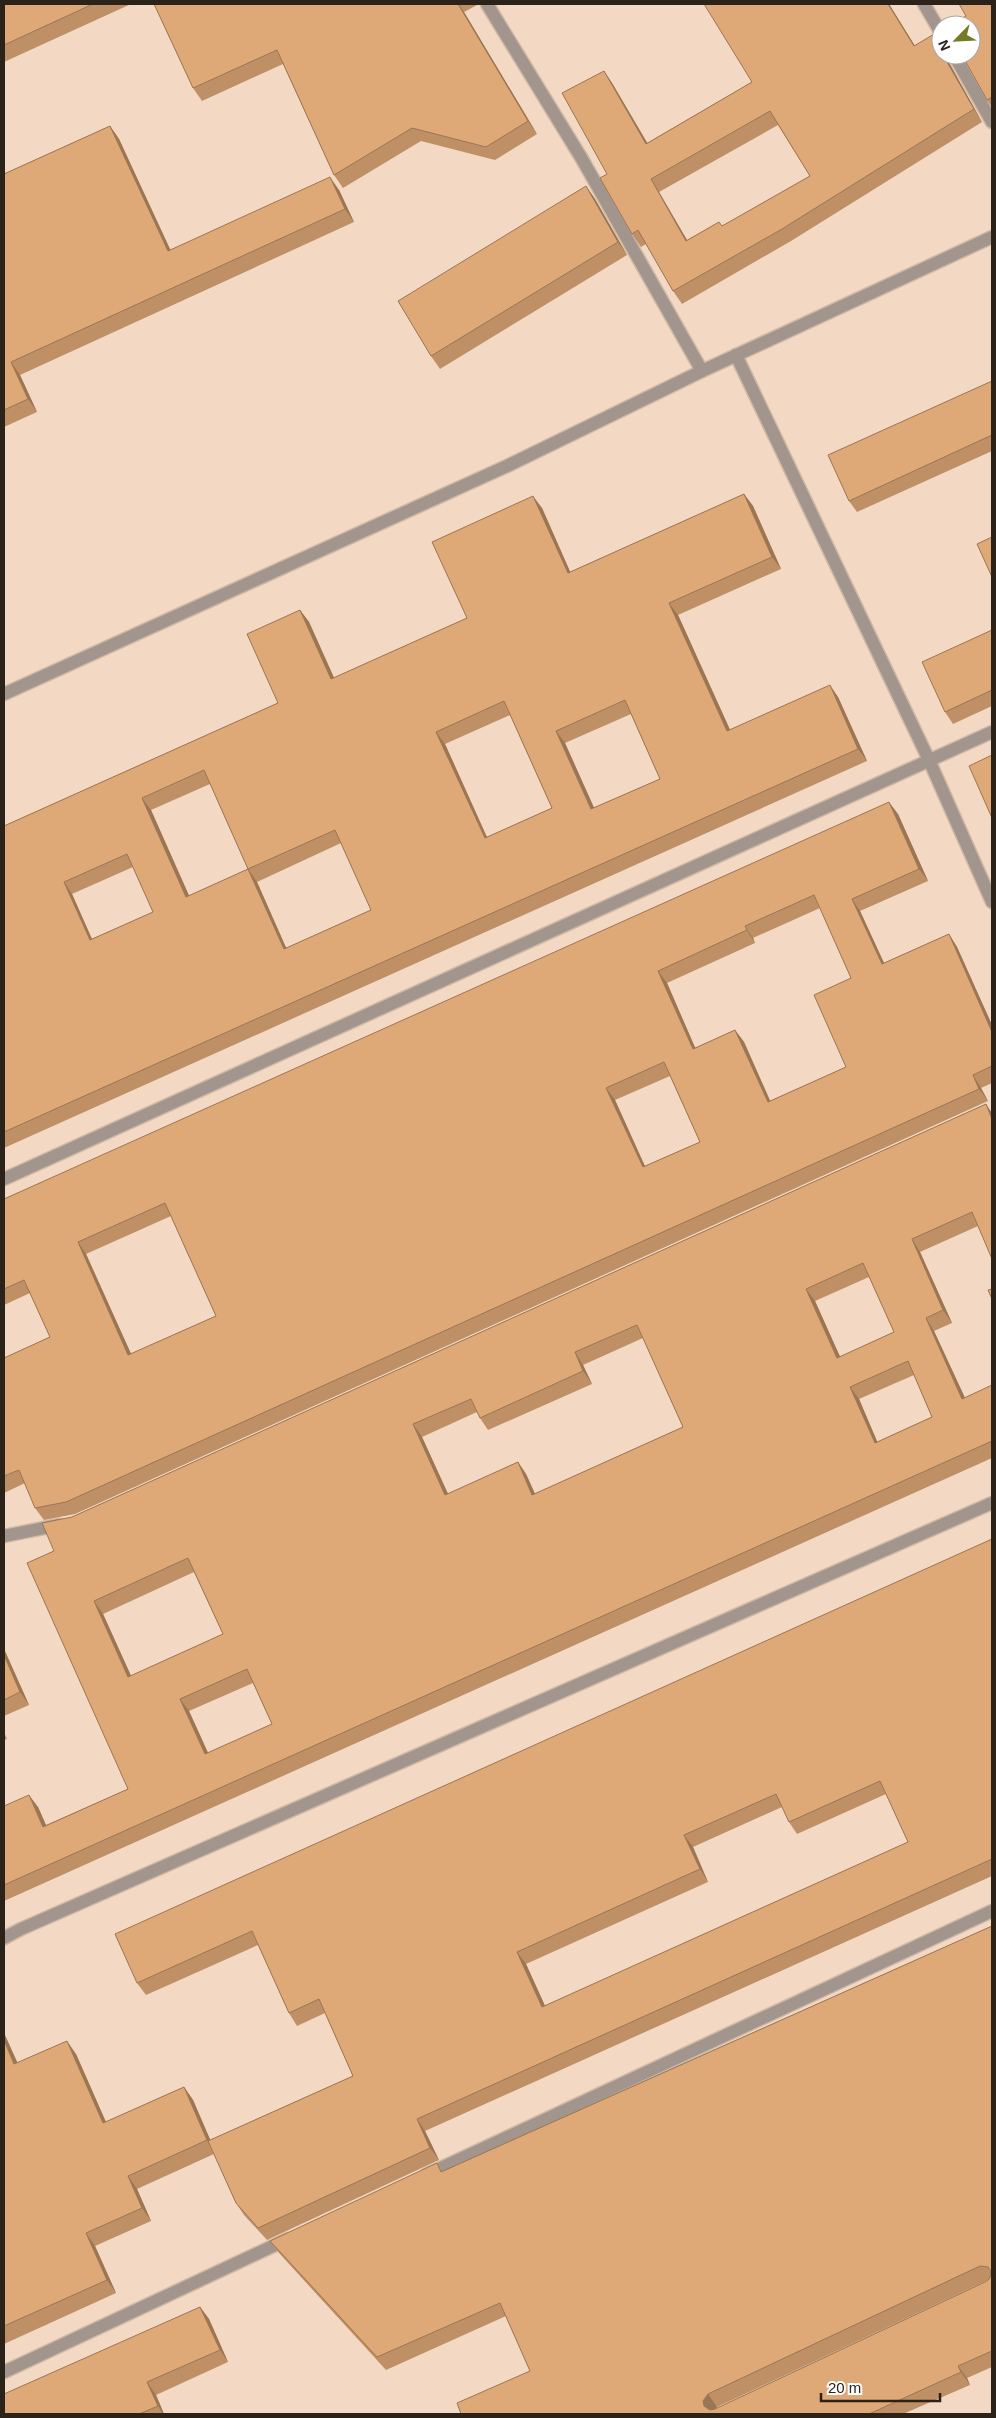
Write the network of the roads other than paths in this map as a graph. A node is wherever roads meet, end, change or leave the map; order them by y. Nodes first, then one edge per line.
1 (487, 4) edge
2 (924, 4) edge
3 (931, 16) edge
4 (960, 65) edge
5 (992, 122) edge
6 (992, 237) edge
7 (736, 355) junction
8 (702, 371) junction
9 (4, 694) edge
10 (992, 732) edge
11 (929, 760) junction
12 (992, 902) edge
13 (4, 1179) edge
14 (992, 1502) edge
15 (68, 1524) edge
16 (4, 1536) edge
17 (992, 1911) edge
18 (4, 1938) edge
19 (417, 2179) edge
20 (300, 2234) edge
21 (4, 2372) edge

1 - 8 street
2 - 3 street
4 - 5 street
6 - 7 street
7 - 8 street
7 - 11 street
8 - 9 street
10 - 11 street
11 - 12 street
11 - 13 street
14 - 18 street
15 - 16 street
17 - 19 street
20 - 21 street

